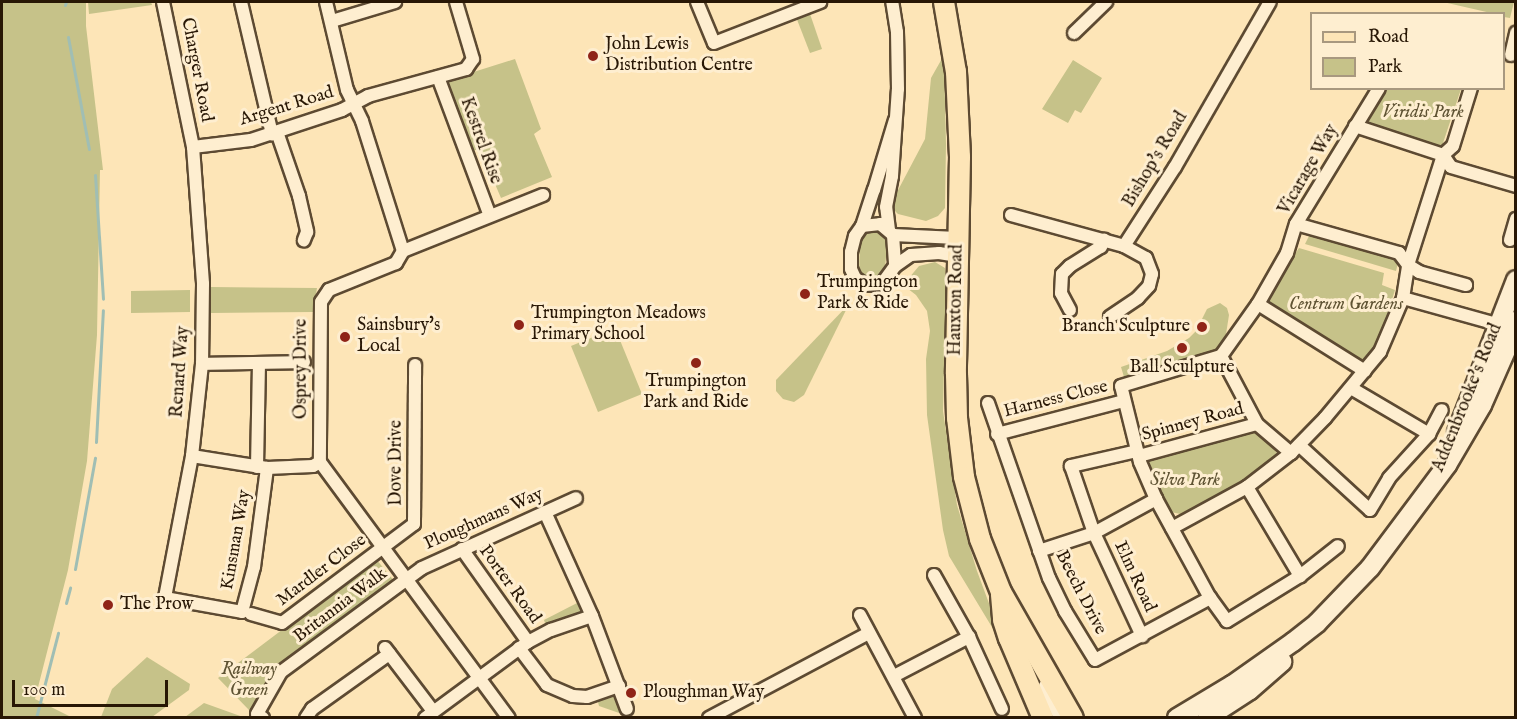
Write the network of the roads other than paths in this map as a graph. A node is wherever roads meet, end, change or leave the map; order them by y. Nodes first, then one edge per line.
1 (163, 2) edge
2 (241, 2) edge
3 (326, 2) edge
4 (395, 2) edge
5 (456, 2) edge
6 (697, 2) edge
7 (820, 2) edge
8 (892, 2) edge
9 (944, 2) edge
10 (1106, 2) edge
11 (1270, 2) edge
12 (796, 6) edge
13 (332, 21) junction
14 (1074, 33) dead end
15 (1515, 33) edge
16 (1510, 54) edge
17 (438, 77) junction
18 (1378, 90) edge
19 (1470, 90) edge
20 (354, 103) junction
21 (895, 120) junction
22 (1355, 126) junction
23 (274, 133) junction
24 (193, 147) junction
25 (1443, 155) junction
26 (1515, 186) edge
27 (543, 195) dead end
28 (1011, 215) dead end
29 (490, 216) junction
30 (1515, 219) edge
31 (1296, 224) junction
32 (862, 226) junction
33 (891, 233) junction
34 (304, 240) dead end
35 (1104, 240) junction
36 (1510, 240) dead end
37 (1124, 246) junction
38 (958, 247) junction
39 (403, 251) junction
40 (1408, 265) junction
41 (895, 266) junction
42 (1515, 280) edge
43 (1466, 285) dead end
44 (1403, 298) junction
45 (1258, 304) junction
46 (1070, 310) dead end
47 (1110, 317) dead end
48 (1515, 318) edge
49 (1497, 324) junction
50 (1515, 328) edge
51 (1221, 356) junction
52 (304, 362) dead end
53 (202, 364) junction
54 (259, 365) junction
55 (415, 365) dead end
56 (1365, 371) junction
57 (1351, 388) junction
58 (1124, 401) junction
59 (988, 402) dead end
60 (1442, 410) dead end
61 (1257, 424) junction
62 (997, 434) junction
63 (1429, 434) junction
64 (1295, 449) junction
65 (1138, 454) junction
66 (192, 456) junction
67 (320, 462) junction
68 (262, 467) junction
69 (1434, 483) junction
70 (1018, 486) joint
71 (1247, 487) junction
72 (576, 498) dead end
73 (1156, 499) junction
74 (545, 512) junction
75 (1172, 528) junction
76 (1094, 533) junction
77 (384, 546) junction
78 (1338, 546) dead end
79 (462, 549) junction
80 (1039, 551) junction
81 (934, 575) dead end
82 (1300, 576) junction
83 (408, 578) junction
84 (1001, 592) junction
85 (165, 598) joint
86 (1210, 598) junction
87 (251, 614) dead end
88 (860, 615) dead end
89 (592, 616) junction
90 (1018, 618) junction
91 (1317, 623) junction
92 (869, 633) junction
93 (1142, 636) junction
94 (969, 638) junction
95 (523, 645) junction
96 (894, 676) junction
97 (480, 677) junction
98 (619, 686) junction
99 (1250, 690) junction
100 (627, 709) dead end
101 (1002, 709) dead end
102 (429, 714) edge
103 (263, 717) edge
104 (306, 717) edge
105 (509, 717) edge
106 (709, 717) edge
107 (915, 717) edge
108 (1043, 717) edge
109 (1060, 717) edge
110 (1073, 717) edge
111 (1177, 717) edge
112 (1207, 717) edge
113 (1216, 717) edge

1 - 24 street, Charger Road
2 - 23 street
3 - 13 street
4 - 13 street
5 - 17 street, Argent Road
6 - 12 street
7 - 12 street
8 - 21 street
9 - 38 main road, Hauxton Road
10 - 14 street
11 - 37 street, Bishop's Road
13 - 20 street
15 - 16 street
17 - 20 street, Argent Road
17 - 29 street, Kestrel Rise
18 - 22 street, Vicarage Way
19 - 25 street
20 - 23 street, Argent Road
20 - 39 street
21 - 32 street
21 - 33 street
22 - 25 street
22 - 31 street, Vicarage Way
23 - 24 street, Argent Road
23 - 34 street
24 - 53 street, Renard Way
25 - 26 street
25 - 40 street
27 - 29 street
28 - 35 street
29 - 39 street
30 - 36 street
31 - 40 street
31 - 45 street, Vicarage Way
32 - 33 street
32 - 41 street
33 - 38 street
33 - 41 street
35 - 37 street
35 - 46 street
37 - 47 street
38 - 41 street
38 - 84 main road, Hauxton Road
39 - 67 street, Osprey Drive
40 - 43 street
40 - 44 street
42 - 49 street, Addenbrooke's Road
44 - 49 street
44 - 56 street
45 - 51 street, Vicarage Way
45 - 56 street
48 - 49 street
49 - 69 street, Addenbrooke's Road
50 - 69 street, Addenbrooke's Road
51 - 58 street
51 - 61 street, Spinney Road
52 - 54 street
53 - 54 street
53 - 66 street, Renard Way
54 - 68 street
55 - 77 street, Dove Drive
56 - 57 street
57 - 63 street
57 - 64 street
58 - 62 street, Harness Close
58 - 65 street
59 - 62 street, Harness Close
60 - 63 street
61 - 64 street, Spinney Road
61 - 65 street, Spinney Road
62 - 70 street, Harness Close
63 - 64 street, Spinney Road
64 - 71 street
65 - 73 street
65 - 76 street, Spinney Road
66 - 68 street
66 - 85 street, Renard Way
67 - 68 street
67 - 77 street
68 - 85 street, Kinsman Way
69 - 91 street, Addenbrooke's Road
70 - 80 street, Beech Drive
71 - 75 street
71 - 82 street
72 - 74 street, Ploughmans Way
73 - 75 street
73 - 76 street, Elm Road
74 - 79 street, Ploughmans Way
74 - 89 street
75 - 86 street
76 - 80 street, Elm Road
76 - 93 street, Elm Road
77 - 83 street
77 - 87 street, Mardler Close
78 - 82 street
79 - 83 street, Ploughmans Way
79 - 95 street, Porter Road
80 - 93 street, Beech Drive
81 - 94 street
82 - 86 street
83 - 97 street
83 - 103 street, Britannia Walk
84 - 90 main road
84 - 108 main road
86 - 93 street, Beech Drive
88 - 92 street
89 - 95 street, Porter Road
89 - 98 street
90 - 109 street
90 - 110 main road
91 - 99 street, Addenbrooke's Road
91 - 111 street, Addenbrooke's Road
92 - 96 street
92 - 106 street
94 - 96 street
94 - 101 street
95 - 97 street, Porter Road
95 - 98 street, Porter Road
96 - 107 street
97 - 102 street, Porter Road
97 - 105 street
98 - 100 street
99 - 112 street, Addenbrooke's Road
99 - 113 street
102 - 104 street

